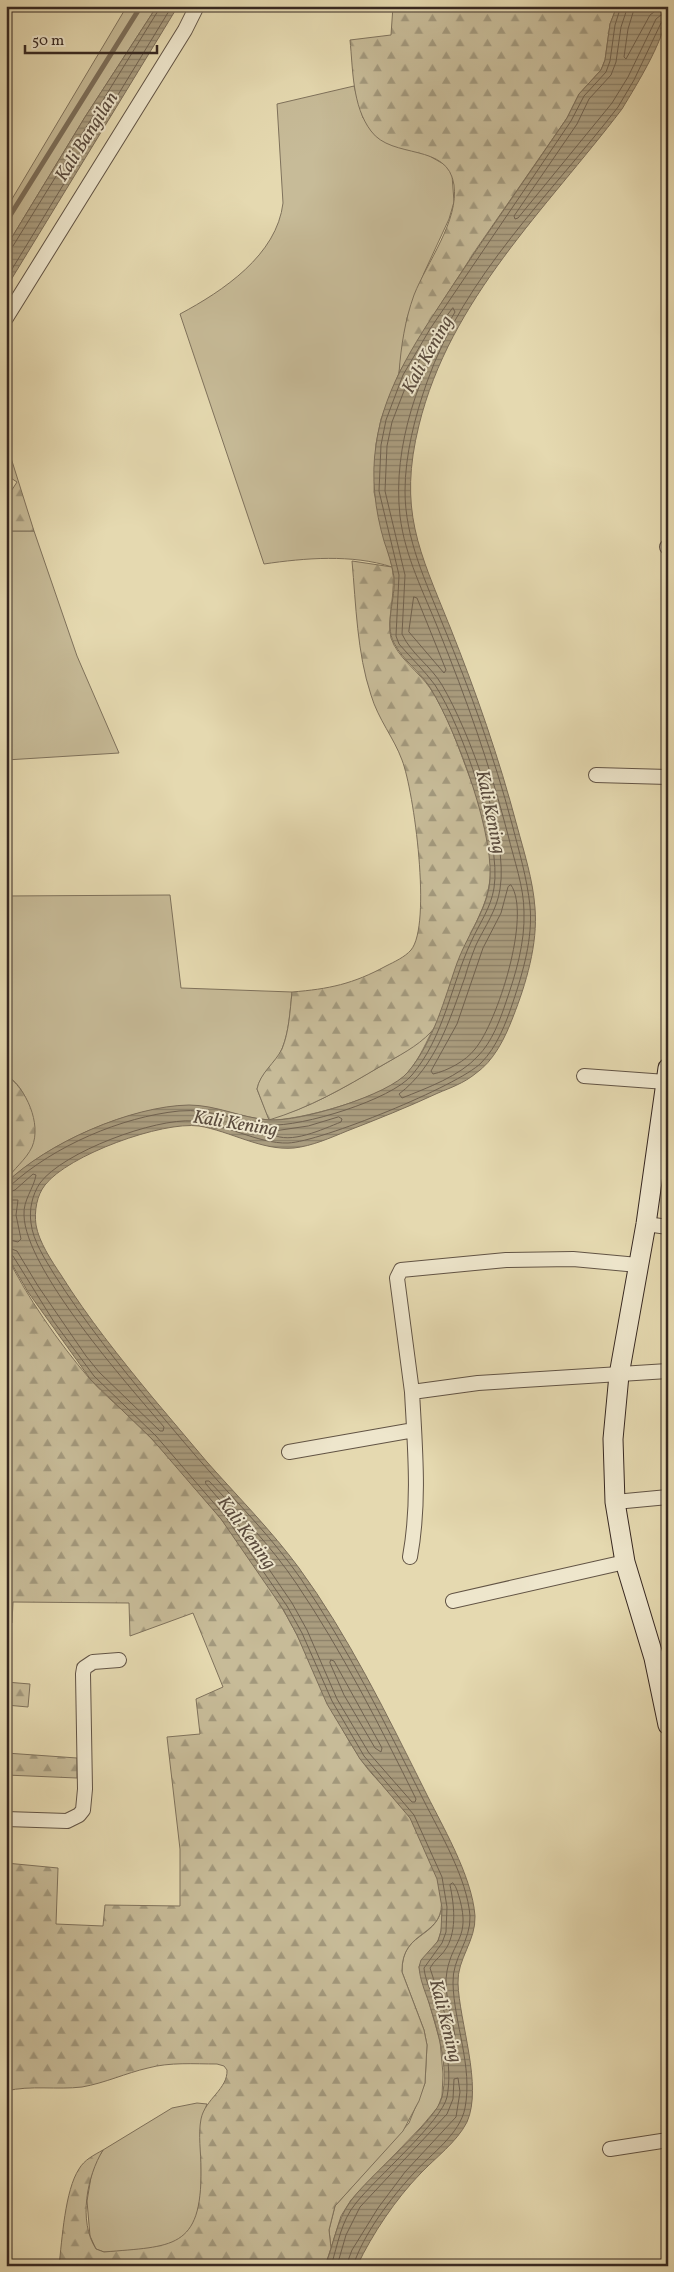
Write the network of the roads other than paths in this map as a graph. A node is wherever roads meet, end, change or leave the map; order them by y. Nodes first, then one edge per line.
1 (197, 6) edge
2 (6, 318) edge
3 (596, 775) dead end
4 (668, 777) edge
5 (667, 1075) edge
6 (584, 1076) dead end
7 (646, 1224) junction
8 (668, 1227) edge
9 (638, 1265) junction
10 (668, 1372) edge
11 (619, 1375) junction
12 (412, 1392) junction
13 (414, 1430) junction
14 (289, 1452) dead end
15 (668, 1497) edge
16 (615, 1502) junction
17 (410, 1558) dead end
18 (626, 1562) junction
19 (453, 1601) dead end
20 (119, 1660) dead end
21 (668, 1725) edge
22 (6, 1819) edge
23 (668, 2140) edge
24 (610, 2149) dead end

1 - 2 street
3 - 4 street
5 - 6 street
5 - 7 main road
7 - 8 street
7 - 9 main road
9 - 11 main road
9 - 12 street
10 - 11 street
11 - 12 street
11 - 16 main road
12 - 13 street
13 - 14 street
13 - 17 street
15 - 16 street
16 - 18 main road
18 - 19 street
18 - 21 main road
20 - 22 street
23 - 24 street

